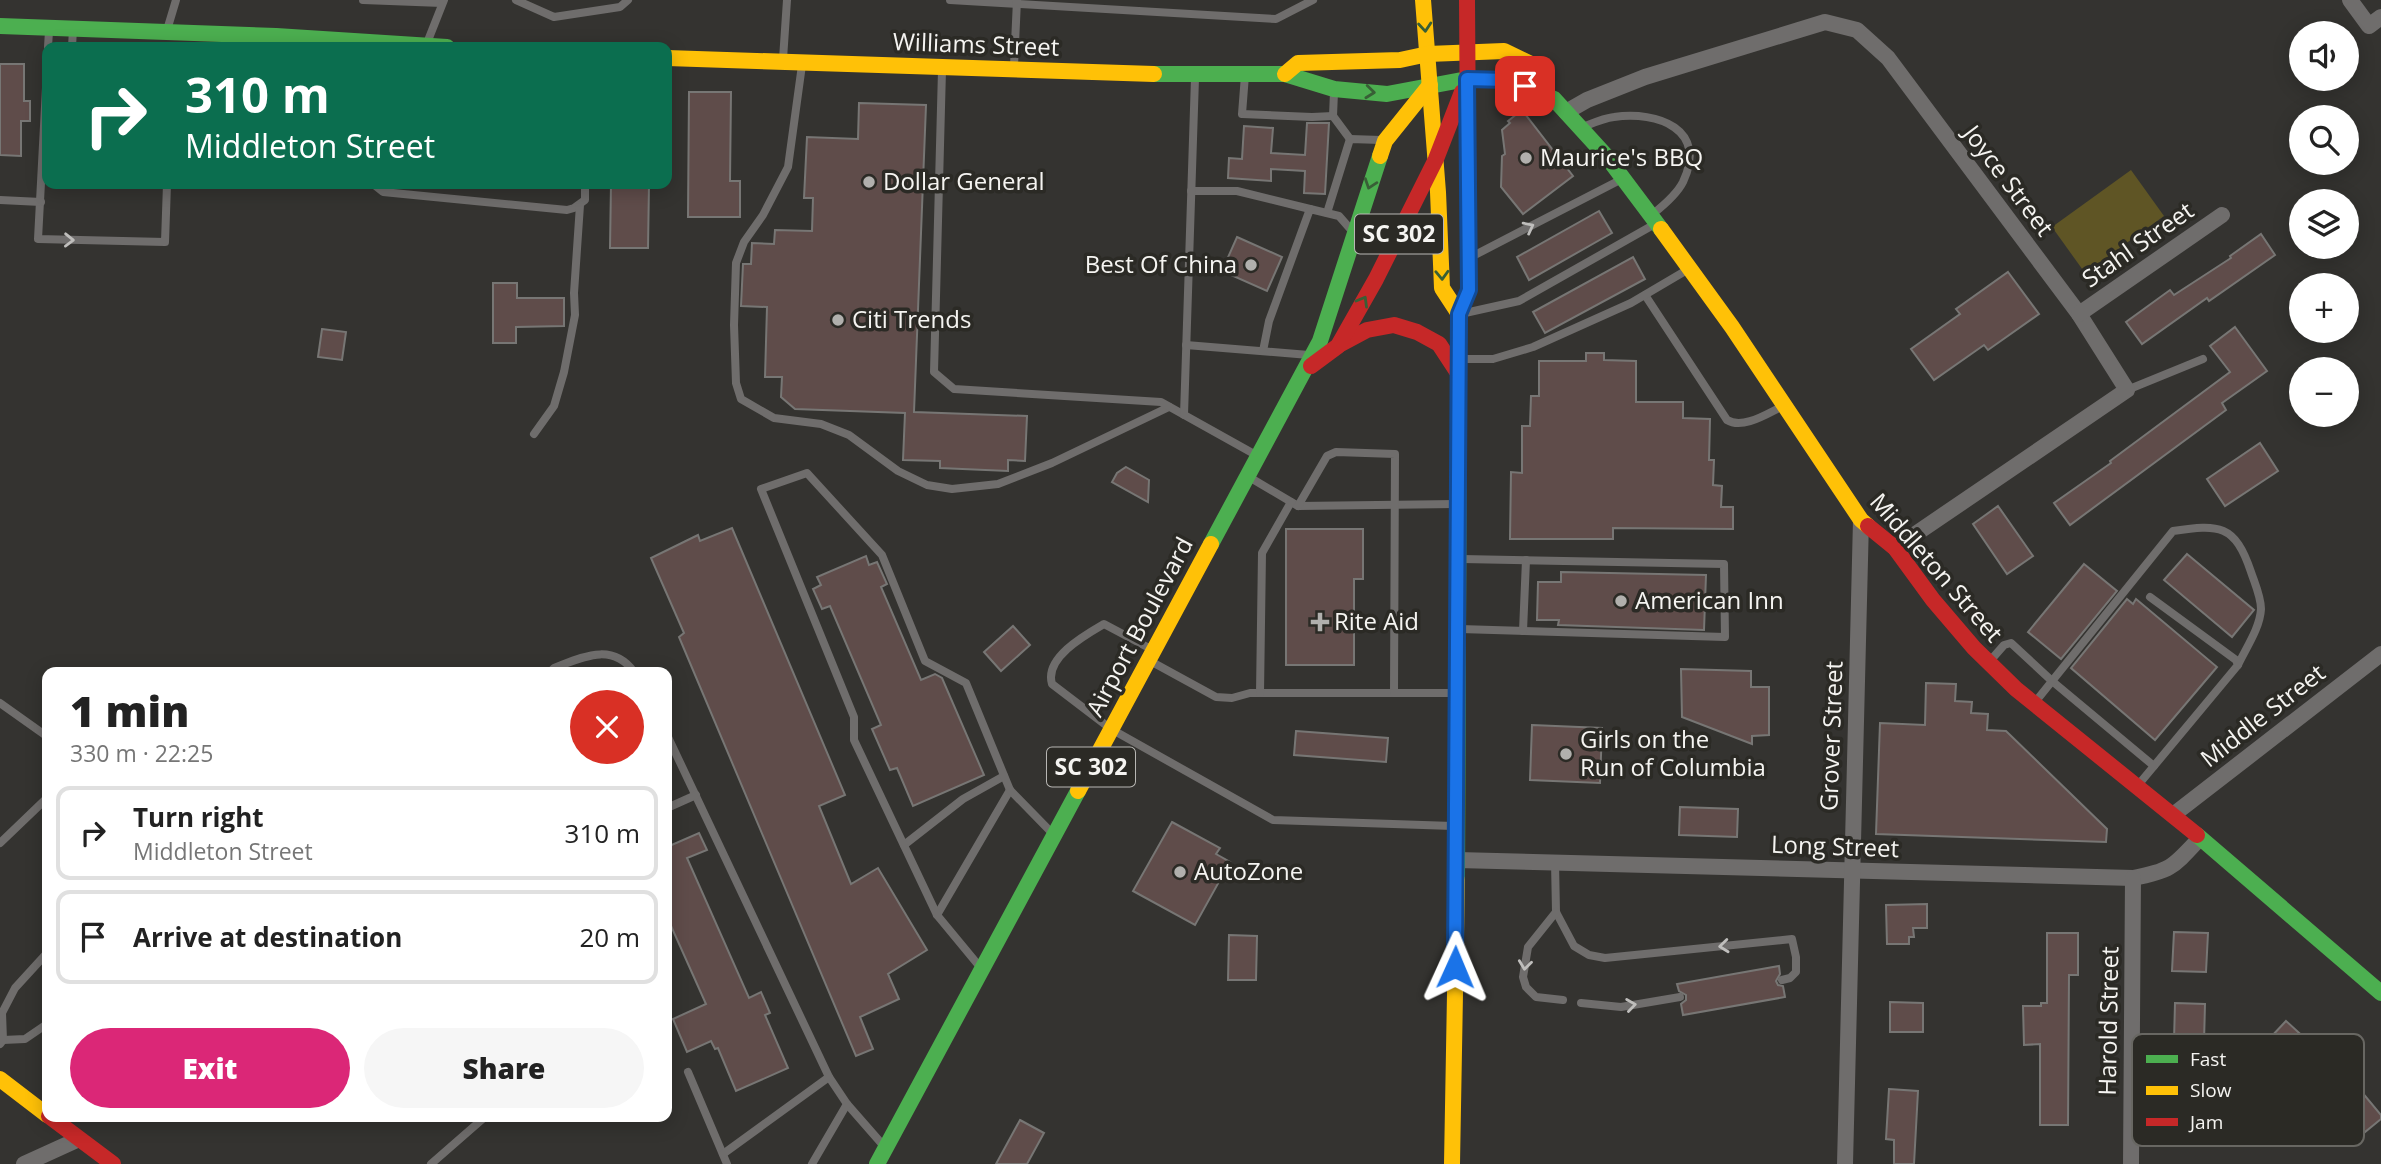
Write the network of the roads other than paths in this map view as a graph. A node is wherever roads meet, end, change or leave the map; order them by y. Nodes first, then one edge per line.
1 (176, 0) edge
2 (363, 0) edge
3 (516, 0) edge
4 (628, 0) edge
5 (787, 0) edge
6 (950, 0) edge
7 (1313, 0) edge
8 (1423, 0) edge
9 (1467, 0) edge
10 (2350, 0) edge
11 (1017, 1) edge
12 (443, 2) edge
13 (2375, 21) edge
14 (0, 26) edge
15 (49, 28) junction
16 (73, 29) junction
17 (171, 35) junction
18 (48, 42) edge
19 (72, 42) edge
20 (363, 42) edge
21 (430, 42) edge
22 (1466, 52) junction
23 (1427, 54) junction
24 (672, 58) edge
25 (1400, 60) joint
26 (782, 62) junction
27 (803, 62) junction
28 (942, 67) junction
29 (1014, 69) junction
30 (1245, 74) junction
31 (1285, 74) junction
32 (1195, 75) junction
33 (1467, 79) junction
34 (1430, 85) junction
35 (1334, 89) junction
36 (1408, 89) joint
37 (1543, 93) junction
38 (1566, 112) junction
39 (1333, 116) junction
40 (1581, 128) junction
41 (1350, 139) junction
42 (1385, 141) junction
43 (1436, 159) junction
44 (1623, 178) junction
45 (42, 182) edge
46 (167, 189) edge
47 (379, 189) edge
48 (585, 189) edge
49 (1191, 191) junction
50 (0, 200) edge
51 (41, 202) junction
52 (580, 205) junction
53 (1310, 209) junction
54 (1327, 213) junction
55 (2222, 215) dead end
56 (1654, 219) junction
57 (1354, 233) junction
58 (1469, 258) junction
59 (1689, 268) junction
60 (1645, 295) junction
61 (1459, 314) junction
62 (2079, 314) junction
63 (1186, 345) junction
64 (1338, 346) junction
65 (1263, 351) junction
66 (1313, 355) junction
67 (2203, 359) dead end
68 (1458, 366) junction
69 (1305, 371) junction
70 (2127, 390) junction
71 (1785, 406) junction
72 (1169, 407) junction
73 (1184, 415) junction
74 (534, 434) dead end
75 (1258, 456) junction
76 (1248, 476) junction
77 (1459, 503) junction
78 (1295, 504) junction
79 (1396, 505) junction
80 (1861, 520) junction
81 (1895, 548) junction
82 (1458, 558) junction
83 (1525, 560) junction
84 (2150, 597) dead end
85 (1457, 629) junction
86 (1524, 631) junction
87 (2381, 654) edge
88 (1151, 655) junction
89 (1989, 662) junction
90 (2238, 665) junction
91 (557, 667) edge
92 (630, 667) edge
93 (2052, 681) junction
94 (1260, 692) junction
95 (1394, 693) junction
96 (1457, 693) junction
97 (0, 703) edge
98 (2034, 704) junction
99 (1111, 729) junction
100 (42, 733) edge
101 (672, 745) edge
102 (2154, 766) junction
103 (1004, 776) junction
104 (2137, 786) junction
105 (1010, 790) junction
106 (696, 795) junction
107 (42, 803) edge
108 (672, 805) edge
109 (2173, 815) junction
110 (1457, 827) junction
111 (1054, 835) junction
112 (2199, 839) junction
113 (0, 843) edge
114 (904, 845) junction
115 (1457, 860) junction
116 (1555, 862) junction
117 (1852, 870) junction
118 (2133, 878) junction
119 (1556, 912) junction
120 (937, 915) junction
121 (42, 958) edge
122 (982, 969) junction
123 (1782, 980) dead end
124 (2381, 993) edge
125 (1680, 997) dead end
126 (1563, 1000) dead end
127 (1581, 1003) dead end
128 (42, 1027) edge
129 (2, 1042) edge
130 (688, 1072) dead end
131 (829, 1077) junction
132 (0, 1079) edge
133 (847, 1104) junction
134 (42, 1111) edge
135 (56, 1122) edge
136 (479, 1122) edge
137 (79, 1139) junction
138 (886, 1148) junction
139 (723, 1154) junction
140 (24, 1164) edge
141 (113, 1164) edge
142 (431, 1164) edge
143 (727, 1164) edge
144 (812, 1164) edge
145 (877, 1164) edge
146 (1452, 1164) edge
147 (1845, 1164) edge
148 (2131, 1164) edge

1 - 17 lane
2 - 12 lane
3 - 4 lane
5 - 26 lane
6 - 11 lane
7 - 11 lane
8 -> 23 main road
9 - 22 main road
10 - 13 street
11 - 29 lane
12 - 21 lane
14 - 15 main road
15 - 16 main road
15 - 18 lane
16 - 17 main road
16 - 19 lane
17 - 20 main road
22 - 23 main road, Middleton Street
22 - 33 main road
22 - 37 main road, Middleton Street
23 - 25 main road, Middleton Street
23 - 34 main road
24 - 26 main road, Williams Street
25 - 31 main road, Williams Street
26 - 27 main road, Williams Street
27 - 28 main road, Williams Street
27 - 72 lane
28 - 29 main road, Williams Street
28 - 72 lane
29 - 32 main road, Williams Street
30 - 31 main road, Williams Street
30 - 32 main road, Williams Street
30 - 39 lane
31 - 35 main road, Williams Street
32 - 49 lane
33 - 34 main road, Middleton Street
33 - 37 main road, Middleton Street
33 - 43 main road, Airport Boulevard / SC 302
33 - 58 main road
34 - 36 main road, Middleton Street
34 - 42 main road, Airport Boulevard / SC 302
34 - 43 main road
35 -> 36 main road, Williams Street
35 - 39 lane
37 - 38 main road, Middleton Street
38 - 40 main road, Middleton Street
38 - 62 street, Joyce Street
39 - 41 lane
40 - 44 main road, Middleton Street
40 - 56 lane
41 - 42 lane
41 - 54 lane
42 -> 57 main road, Airport Boulevard / SC 302
43 -> 61 main road
64 -> 43 main road, Airport Boulevard / SC 302
44 - 56 main road, Middleton Street
58 -> 44 lane
45 - 51 lane
51 -> 46 lane
47 - 52 lane
48 - 52 lane
49 - 53 lane
49 - 63 lane
50 - 51 lane
52 - 74 lane
53 - 54 lane
53 - 65 lane
54 - 57 lane
55 - 62 street, Stahl Street
56 - 59 main road, Middleton Street
56 - 61 lane
57 - 66 main road, Airport Boulevard / SC 302
58 - 61 main road
59 - 60 lane
59 - 71 main road, Middleton Street
60 - 68 lane
60 - 71 lane
61 - 68 main road
62 - 70 street, Joyce Street
63 - 65 lane
63 - 73 lane
64 - 68 main road
64 - 69 main road, Airport Boulevard / SC 302
65 - 66 lane
66 - 69 main road, Airport Boulevard / SC 302
67 - 70 lane
68 - 77 main road
69 - 75 main road, Airport Boulevard / SC 302
70 - 81 street
71 - 80 main road, Middleton Street
72 - 73 lane
73 - 75 lane
75 - 76 main road, Airport Boulevard / SC 302
76 - 78 lane
76 - 88 main road, Airport Boulevard / SC 302
77 - 79 lane
77 - 82 main road
78 - 79 lane
78 - 79 lane
78 - 94 lane
79 - 95 lane
80 - 81 main road, Middleton Street
80 - 117 street, Grover Street
81 - 89 main road, Middleton Street
82 - 83 lane
82 - 85 main road
83 - 86 lane
83 - 86 lane
84 - 90 lane
85 - 86 lane
85 - 96 main road
87 - 109 street, Middle Street
88 - 94 lane
88 - 99 main road, Airport Boulevard / SC 302
88 - 99 lane
89 - 93 lane
89 - 98 main road, Middleton Street
90 - 93 lane
90 - 102 lane
91 - 92 lane
93 - 98 lane
93 - 102 lane
94 - 95 lane
95 - 96 lane
96 - 110 main road
97 - 100 lane
98 - 104 main road, Middleton Street
99 - 110 lane
99 - 111 main road, Airport Boulevard / SC 302
101 - 106 lane
102 - 104 lane
103 - 105 lane
103 - 114 lane
103 - 114 lane
104 - 109 main road, Middleton Street
105 - 111 lane
105 - 120 lane
106 - 108 lane
106 - 131 lane
107 - 113 lane
109 - 112 main road, Middleton Street
110 - 115 main road
111 - 122 main road, Airport Boulevard / SC 302
112 - 118 street, Long Street
112 - 124 main road, Middleton Street
114 - 120 lane
115 - 116 street, Long Street
115 - 146 main road
116 - 117 street, Long Street
116 - 119 lane
117 - 118 street, Long Street
117 - 147 street, Grover Street
118 - 148 street, Harold Street
123 -> 119 lane
119 -> 126 lane
120 - 122 lane
121 - 129 lane
122 - 138 main road, Airport Boulevard / SC 302
127 -> 125 lane
128 - 129 lane
130 - 139 lane
131 - 133 lane
131 - 139 lane
132 - 134 main road
133 - 138 lane
133 - 144 lane
135 - 137 main road
136 - 142 lane
137 - 140 street
137 - 141 main road
138 - 145 main road, Airport Boulevard / SC 302
139 - 143 lane

